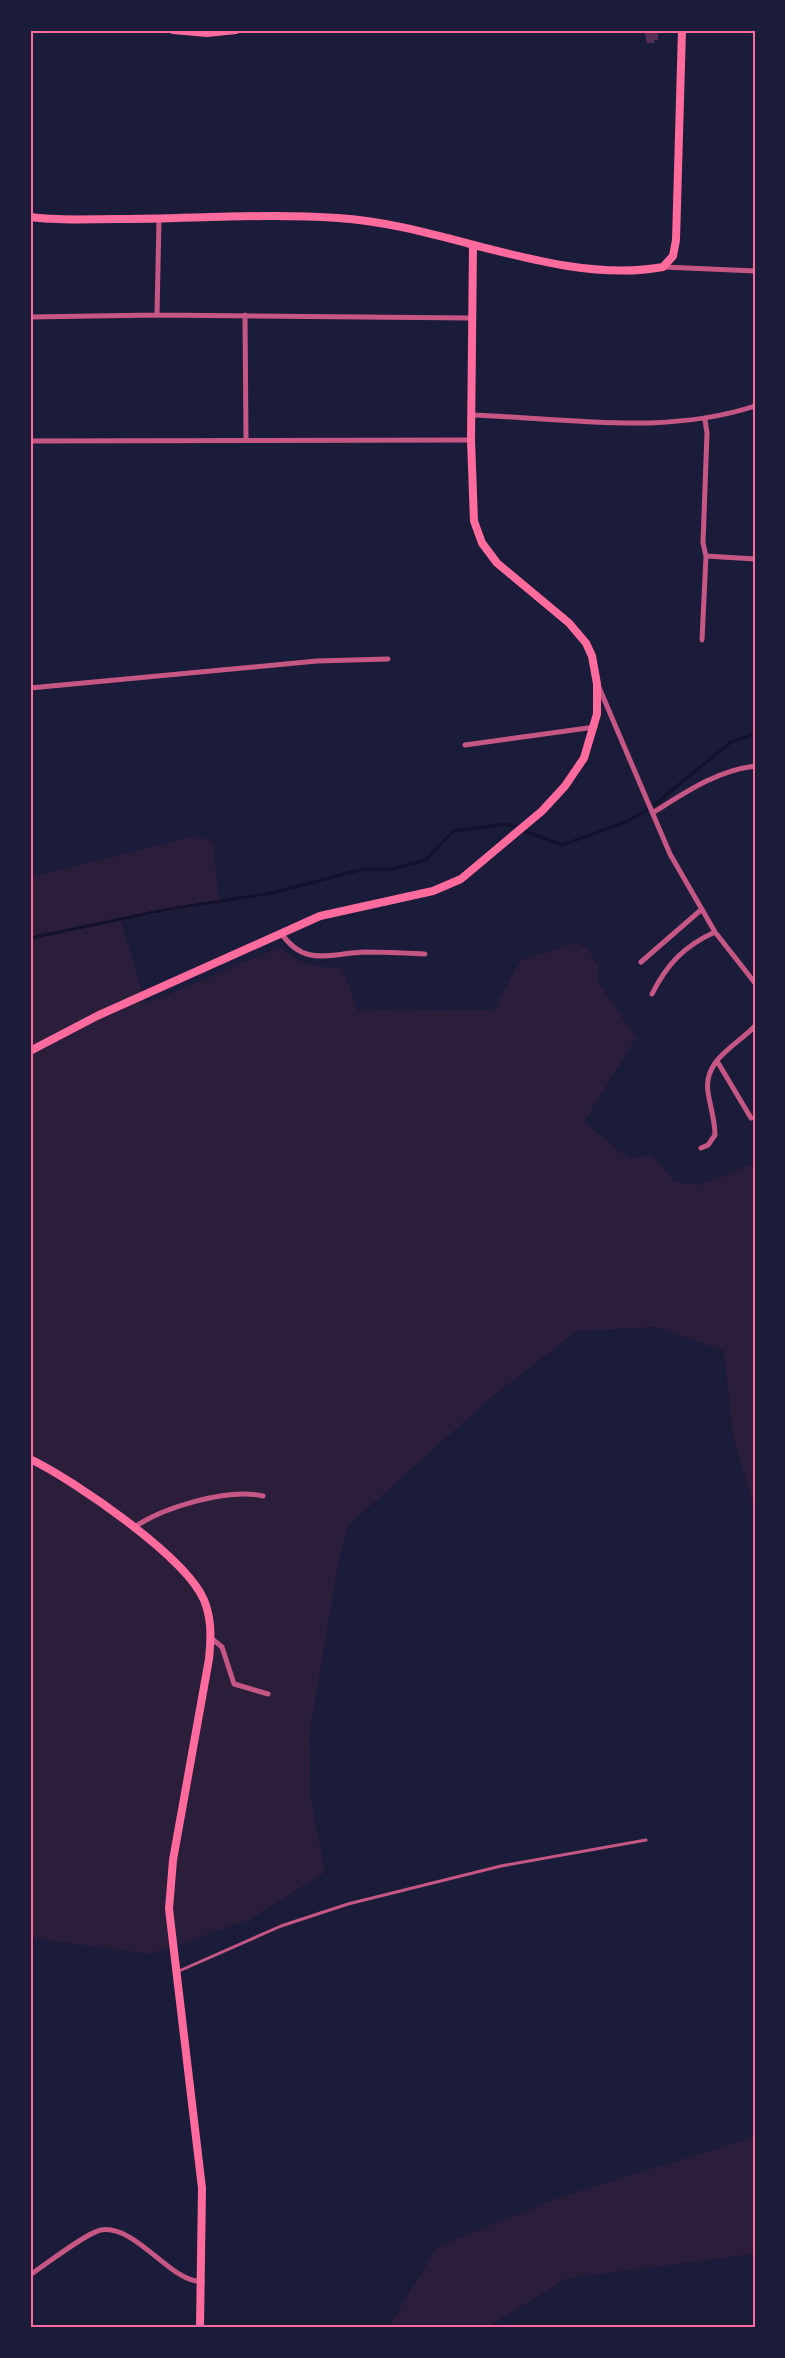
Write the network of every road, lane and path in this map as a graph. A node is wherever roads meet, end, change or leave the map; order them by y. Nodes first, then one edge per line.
1 (173, 30) edge
2 (236, 30) edge
3 (681, 30) edge
4 (30, 219) edge
5 (159, 219) junction
6 (472, 244) junction
7 (663, 267) junction
8 (755, 271) edge
9 (157, 315) junction
10 (245, 315) junction
11 (30, 316) edge
12 (471, 318) junction
13 (755, 406) edge
14 (471, 415) junction
15 (705, 420) junction
16 (246, 439) junction
17 (471, 440) junction
18 (30, 441) edge
19 (706, 556) junction
20 (755, 559) edge
21 (702, 640) dead end
22 (388, 659) dead end
23 (597, 684) junction
24 (30, 688) edge
25 (595, 727) junction
26 (465, 745) dead end
27 (755, 766) edge
28 (654, 812) junction
29 (702, 909) junction
30 (714, 932) junction
31 (281, 933) junction
32 (425, 954) dead end
33 (641, 962) dead end
34 (755, 983) edge
35 (652, 994) dead end
36 (755, 1026) edge
37 (30, 1051) edge
38 (717, 1061) junction
39 (751, 1118) dead end
40 (700, 1148) dead end
41 (30, 1460) edge
42 (263, 1496) dead end
43 (133, 1528) junction
44 (211, 1638) junction
45 (268, 1694) dead end
46 (646, 1840) dead end
47 (175, 1972) junction
48 (30, 2275) edge
49 (202, 2281) junction
50 (200, 2328) edge

1 - 2 main road
3 - 7 main road
4 - 5 main road
5 - 6 main road
5 - 9 street
6 - 7 main road
6 - 12 main road
7 - 8 street
9 - 10 street
9 - 11 street
10 - 12 street
10 - 16 street
12 - 14 main road
13 - 15 street
14 - 15 street
14 - 17 main road
15 - 19 street
16 - 17 street
16 - 18 street
17 - 23 main road
19 - 20 street
19 - 21 street
22 - 24 street
23 - 25 main road
23 - 28 street
25 - 26 street
25 - 31 main road
27 - 28 street
28 - 29 street
29 - 30 street
29 - 33 street
30 - 34 street
30 - 35 street
31 - 32 street
31 - 37 main road
36 - 38 street
38 - 39 street
38 - 40 street
41 - 43 main road
42 - 43 street
43 - 44 main road
44 - 45 street
44 - 47 main road
46 - 47 lane
47 - 49 main road
48 - 49 street
49 - 50 main road

